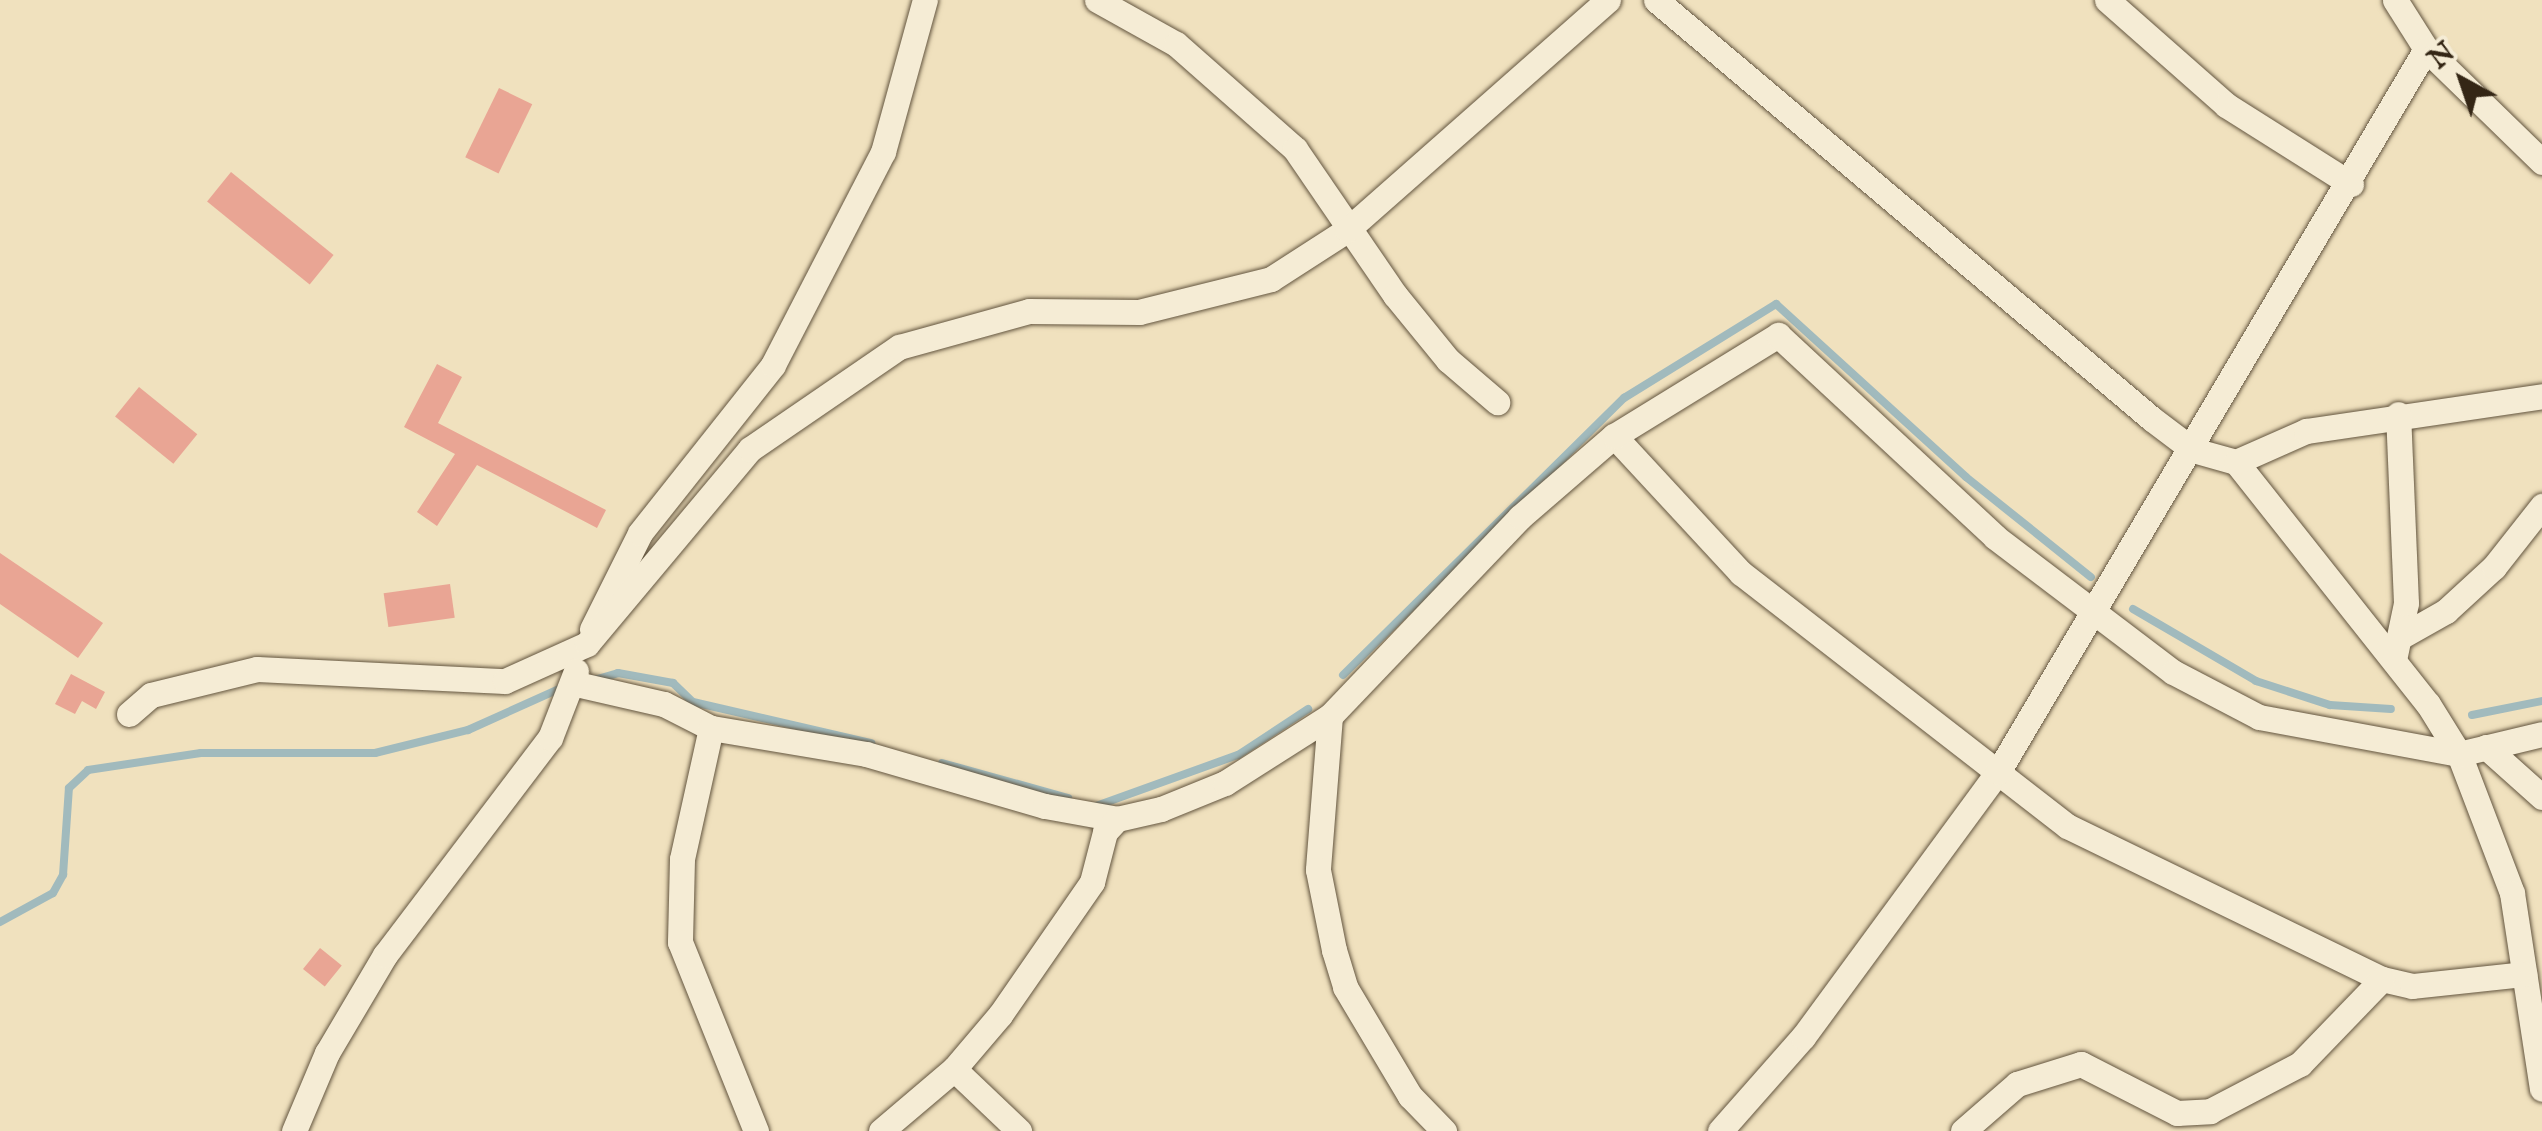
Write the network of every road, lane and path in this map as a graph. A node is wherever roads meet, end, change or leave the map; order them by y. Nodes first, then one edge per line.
1 (926, 0) edge
2 (1097, 0) edge
3 (1608, 0) edge
4 (1656, 0) edge
5 (2106, 0) edge
6 (2395, 0) edge
7 (2426, 49) junction
8 (2542, 162) edge
9 (2350, 184) junction
10 (1347, 230) junction
11 (2542, 396) edge
12 (1498, 402) dead end
13 (2398, 414) junction
14 (1614, 436) junction
15 (2193, 450) junction
16 (2236, 462) junction
17 (2542, 506) edge
18 (2094, 612) junction
19 (587, 644) junction
20 (2398, 648) junction
21 (572, 683) junction
22 (129, 714) dead end
23 (1330, 716) junction
24 (711, 728) junction
25 (2542, 734) edge
26 (2486, 748) junction
27 (2459, 754) junction
28 (1998, 772) junction
29 (2542, 797) edge
30 (1117, 820) junction
31 (2524, 974) junction
32 (2382, 979) junction
33 (954, 1069) junction
34 (2542, 1090) edge
35 (296, 1130) edge
36 (1723, 1130) edge
37 (756, 1131) edge
38 (882, 1131) edge
39 (1018, 1131) edge
40 (1444, 1131) edge
41 (1963, 1131) edge

1 - 19 street
2 - 10 street
3 - 10 street
4 - 15 street
5 - 9 street
6 - 7 street
7 - 8 street
7 - 9 street
9 - 15 street
10 - 12 street
10 - 19 street
11 - 13 street
13 - 16 street
13 - 20 street
14 - 18 street
14 - 23 street
14 - 28 street
15 - 16 street
15 - 18 street
16 - 20 street
17 - 20 street
18 - 27 street
18 - 28 street
19 - 21 street
19 - 22 street
20 - 27 street
21 - 24 street
21 - 35 street
23 - 30 street
23 - 40 street
24 - 30 street
24 - 37 street
25 - 26 street
26 - 27 street
26 - 29 street
27 - 31 street
28 - 32 street
28 - 36 street
30 - 33 street
31 - 32 street
31 - 34 street
32 - 41 street
33 - 38 street
33 - 39 street

